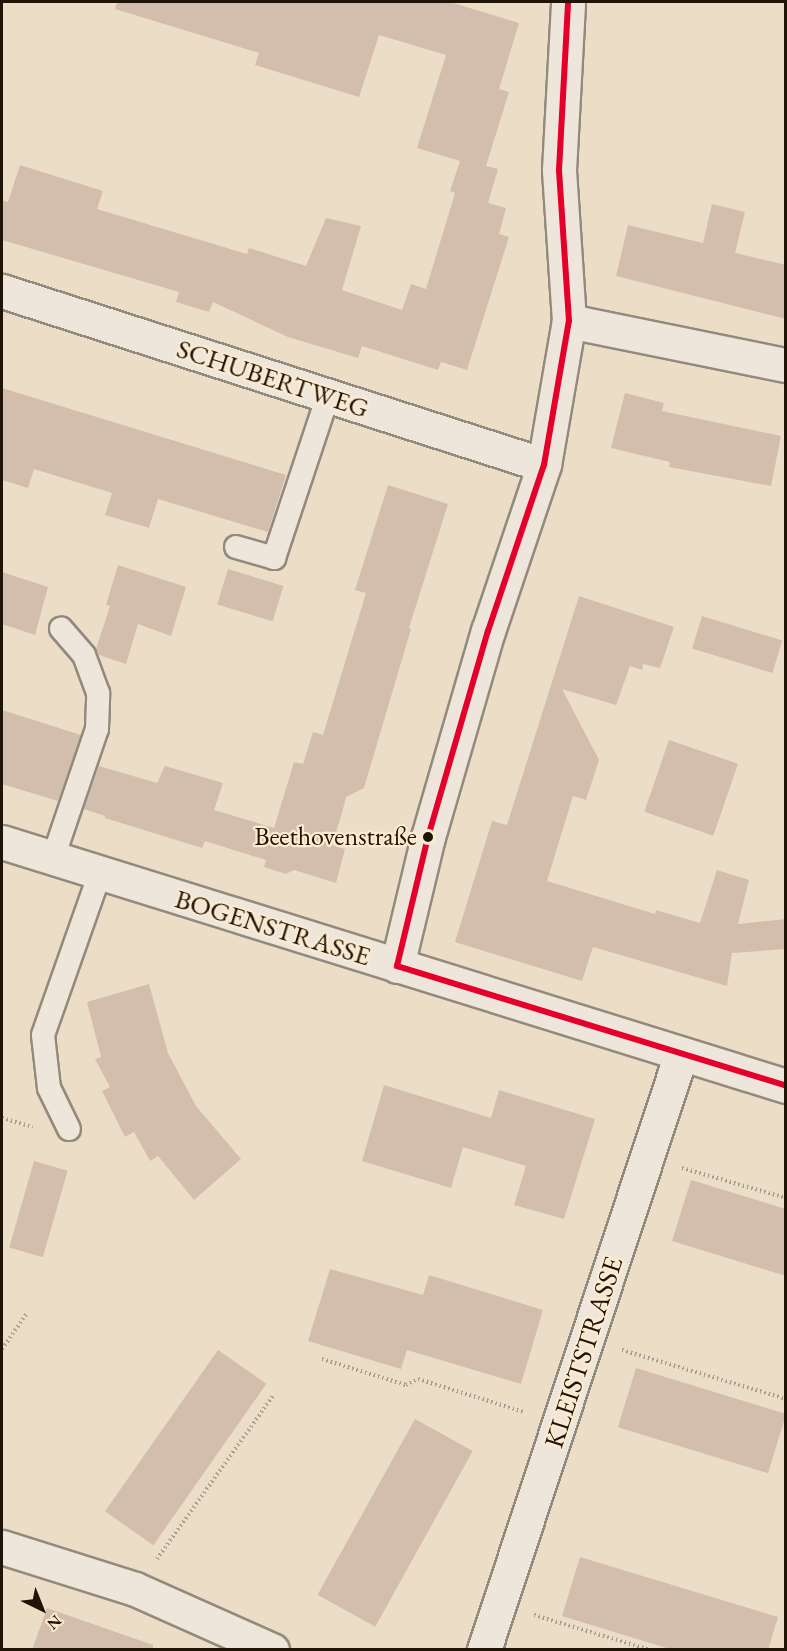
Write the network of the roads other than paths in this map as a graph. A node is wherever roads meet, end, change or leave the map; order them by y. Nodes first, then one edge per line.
1 (568, 2) edge
2 (2, 291) edge
3 (569, 321) junction
4 (786, 365) edge
5 (328, 396) junction
6 (544, 465) junction
7 (236, 547) dead end
8 (61, 629) dead end
9 (2, 842) edge
10 (53, 858) junction
11 (100, 873) junction
12 (396, 966) junction
13 (681, 1054) junction
14 (786, 1086) edge
15 (69, 1129) dead end
16 (2, 1547) edge
17 (272, 1650) edge
18 (484, 1650) edge

1 - 3 street
2 - 5 street, SCHUBERTWEG
3 - 4 street
3 - 6 street
5 - 6 street, SCHUBERTWEG
5 - 7 lane
6 - 12 street
8 - 10 lane
9 - 10 street, BOGENSTRASSE
10 - 11 street, BOGENSTRASSE
11 - 12 street, BOGENSTRASSE
11 - 15 lane
12 - 13 street, BOGENSTRASSE
13 - 14 street, BOGENSTRASSE
13 - 18 street, KLEISTSTRASSE
16 - 17 street

